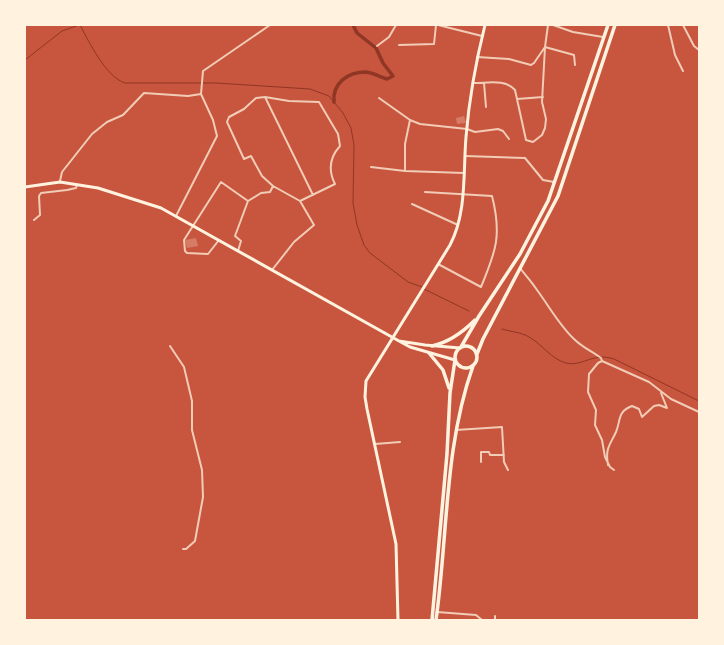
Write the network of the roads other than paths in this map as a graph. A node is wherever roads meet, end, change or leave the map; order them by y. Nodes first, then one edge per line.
1 (270, 25) edge
2 (396, 25) edge
3 (437, 25) edge
4 (485, 25) edge
5 (548, 25) edge
6 (553, 25) edge
7 (608, 25) edge
8 (615, 25) edge
9 (668, 25) edge
10 (683, 25) edge
11 (482, 36) junction
12 (605, 38) junction
13 (399, 45) dead end
14 (377, 46) dead end
15 (545, 47) junction
16 (699, 50) edge
17 (477, 57) junction
18 (575, 65) dead end
19 (683, 71) dead end
20 (474, 83) junction
21 (484, 83) junction
22 (202, 92) junction
23 (265, 97) junction
24 (543, 97) junction
25 (379, 98) dead end
26 (517, 99) junction
27 (486, 107) dead end
28 (410, 120) junction
29 (467, 129) junction
30 (509, 139) dead end
31 (465, 156) junction
32 (371, 166) dead end
33 (405, 171) junction
34 (464, 173) junction
35 (60, 182) junction
36 (555, 183) junction
37 (77, 185) junction
38 (273, 186) junction
39 (25, 187) edge
40 (425, 192) dead end
41 (462, 194) junction
42 (313, 195) junction
43 (300, 200) junction
44 (248, 201) junction
45 (412, 204) dead end
46 (176, 216) junction
47 (34, 220) dead end
48 (459, 225) junction
49 (195, 226) junction
50 (219, 240) junction
51 (238, 251) junction
52 (438, 264) junction
53 (520, 268) junction
54 (272, 271) junction
55 (479, 316) junction
56 (392, 336) junction
57 (399, 341) junction
58 (170, 346) dead end
59 (432, 346) junction
60 (460, 347) junction
61 (429, 353) junction
62 (477, 354) junction
63 (455, 360) junction
64 (602, 360) junction
65 (473, 366) junction
66 (660, 391) junction
67 (450, 393) junction
68 (699, 412) edge
69 (456, 430) junction
70 (400, 442) dead end
71 (375, 444) junction
72 (504, 455) junction
73 (481, 462) dead end
74 (608, 465) junction
75 (508, 470) dead end
76 (614, 470) dead end
77 (183, 549) dead end
78 (437, 612) junction
79 (495, 616) dead end
80 (398, 620) edge
81 (432, 620) edge
82 (436, 620) edge
83 (482, 620) edge
84 (495, 620) edge

1 - 22 street
2 - 14 street
3 - 11 street
3 - 13 street
4 - 11 main road
5 - 15 street
6 - 12 street
7 - 12 highway
8 - 53 highway
9 - 19 street
10 - 16 street
11 - 17 main road
12 - 36 highway
15 - 17 street
15 - 18 street
15 - 24 street
17 - 20 main road
20 - 21 street
20 - 29 main road
21 - 26 street
21 - 27 street
22 - 35 street
22 - 46 street
23 - 38 street
23 - 42 street
23 - 42 street
24 - 26 street
24 - 26 street
25 - 28 street
28 - 29 street
28 - 33 street
29 - 30 street
29 - 31 main road
31 - 34 main road
31 - 36 street
32 - 33 street
33 - 34 street
34 - 41 main road
35 - 37 main road
35 - 39 main road
36 - 55 highway
37 - 46 main road
37 - 47 street
38 - 43 street
38 - 44 street
40 - 41 street
41 - 48 main road
41 - 52 street
42 - 43 street
43 - 54 street
44 - 49 street
44 - 51 street
45 - 48 street
46 - 49 main road
48 - 52 main road
49 - 50 main road
49 - 50 street
50 - 51 main road
51 - 54 main road
52 - 56 main road
53 - 62 highway
53 - 64 street
54 - 56 main road
55 - 59 highway
55 - 60 highway
56 - 57 main road
56 - 71 main road
57 - 59 main road
57 - 61 main road
58 - 77 street
59 - 60 main road
60 - 62 highway
60 - 63 highway
61 - 63 main road
61 - 67 highway
62 - 65 highway
63 - 65 highway
63 - 67 highway
64 - 66 street
64 - 74 street
65 - 69 highway
66 - 68 street
66 - 74 street
67 - 81 highway
69 - 72 street
69 - 78 highway
70 - 71 street
71 - 80 main road
72 - 73 street
72 - 75 street
74 - 76 street
78 - 82 highway
78 - 83 street
79 - 84 street

